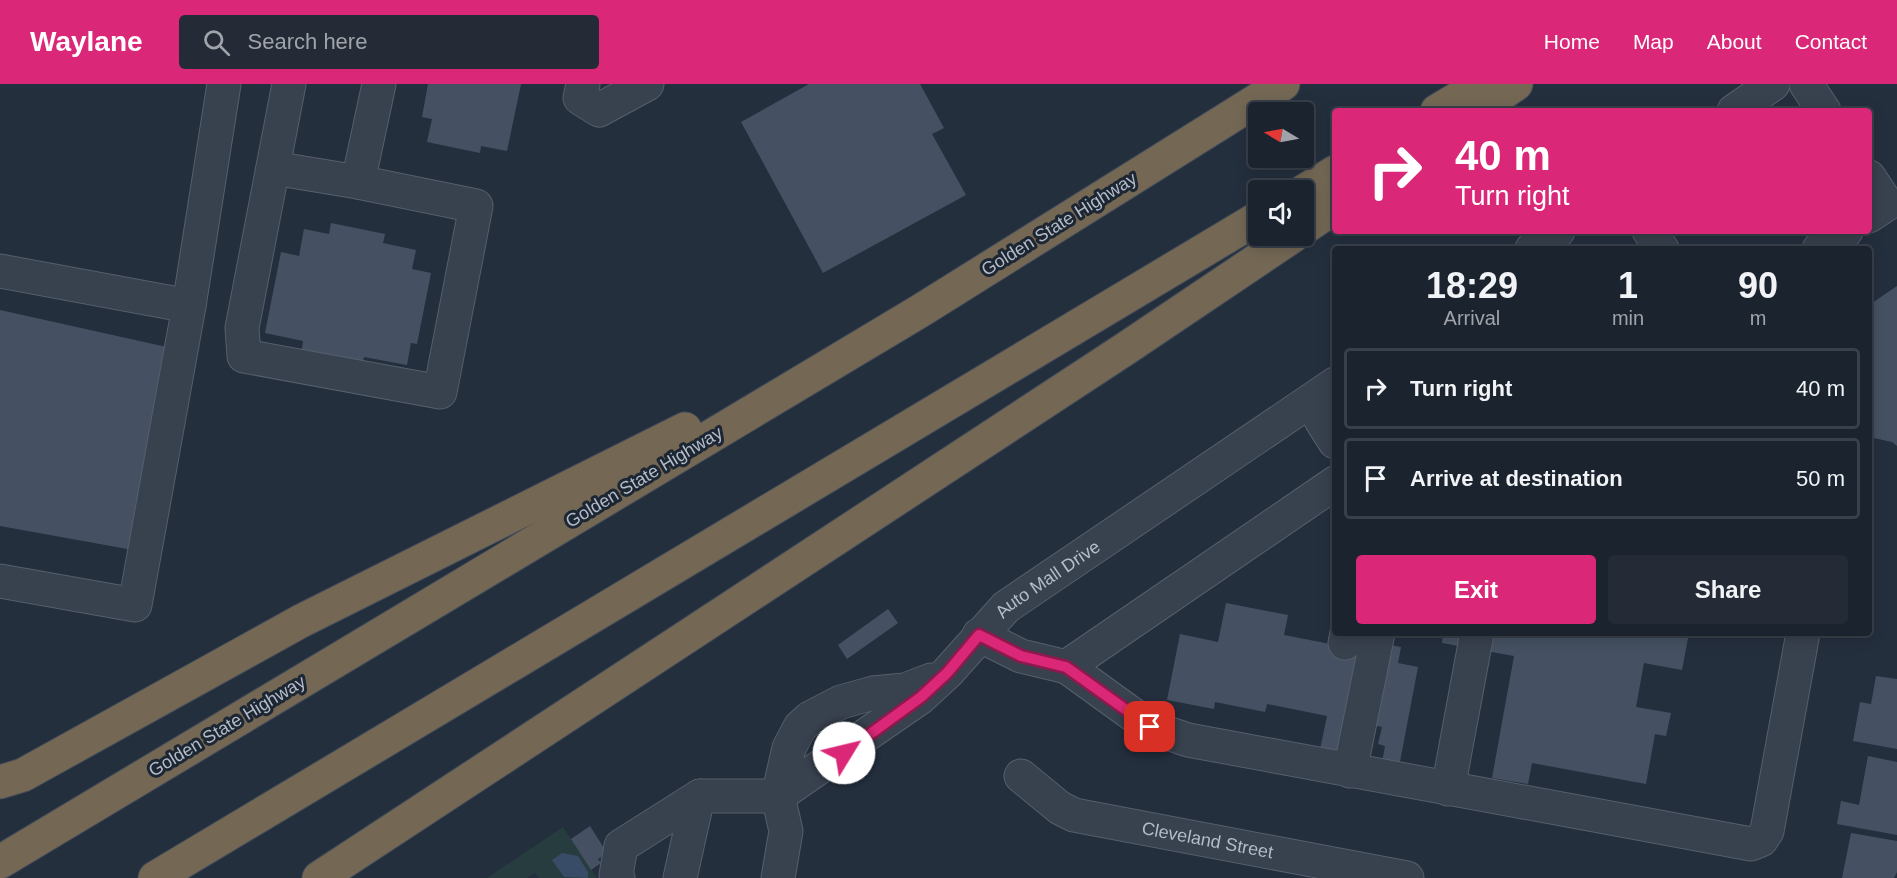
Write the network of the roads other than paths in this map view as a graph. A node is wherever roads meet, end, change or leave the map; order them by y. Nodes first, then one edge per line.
1 (224, 84) edge
2 (289, 84) edge
3 (379, 84) edge
4 (583, 84) edge
5 (647, 84) edge
6 (1283, 84) edge
7 (1482, 84) edge
8 (1516, 84) edge
9 (1773, 84) edge
10 (1806, 84) edge
11 (1442, 108) edge
12 (1481, 108) edge
13 (1738, 108) edge
14 (1822, 108) edge
15 (273, 168) junction
16 (1332, 174) edge
17 (358, 182) junction
18 (1314, 185) edge
19 (1332, 209) edge
20 (1314, 221) edge
21 (1248, 224) edge
22 (1554, 234) edge
23 (1842, 234) edge
24 (1278, 246) edge
25 (1536, 246) edge
26 (1824, 246) edge
27 (0, 271) edge
28 (189, 306) junction
29 (920, 311) junction
30 (1327, 397) edge
31 (1332, 438) edge
32 (1332, 485) edge
33 (0, 581) edge
34 (979, 635) junction
35 (1377, 636) edge
36 (1476, 636) edge
37 (1802, 636) edge
38 (953, 666) junction
39 (1066, 667) junction
40 (1350, 771) junction
41 (1021, 776) dead end
42 (0, 782) edge
43 (1448, 789) junction
44 (700, 796) junction
45 (778, 796) junction
46 (0, 862) edge
47 (155, 878) edge
48 (319, 878) edge
49 (618, 878) edge
50 (680, 878) edge
51 (778, 878) edge
52 (1407, 878) edge

1 - 28 street
2 - 15 street
3 - 17 street
4 - 5 street
6 - 29 highway, Golden State Highway
7 - 11 highway
8 - 12 highway
9 - 13 street
10 - 14 street
15 - 17 street
15 - 17 street
16 - 18 highway
19 - 20 highway
21 - 47 highway
22 - 25 street
23 - 26 street
24 - 48 highway
27 - 28 street
28 - 33 street
29 - 42 highway
29 - 46 highway, Golden State Highway
30 - 31 street
30 - 34 street, Auto Mall Drive
32 - 39 street
34 - 38 street, Auto Mall Drive
34 - 39 street
35 - 40 street
36 - 43 street
37 - 43 street
38 - 45 street, Auto Mall Drive
38 - 45 street
39 - 40 street
40 - 43 street
41 - 52 street, Cleveland Street
44 - 45 street
44 - 49 street
44 - 50 street
45 - 51 street

